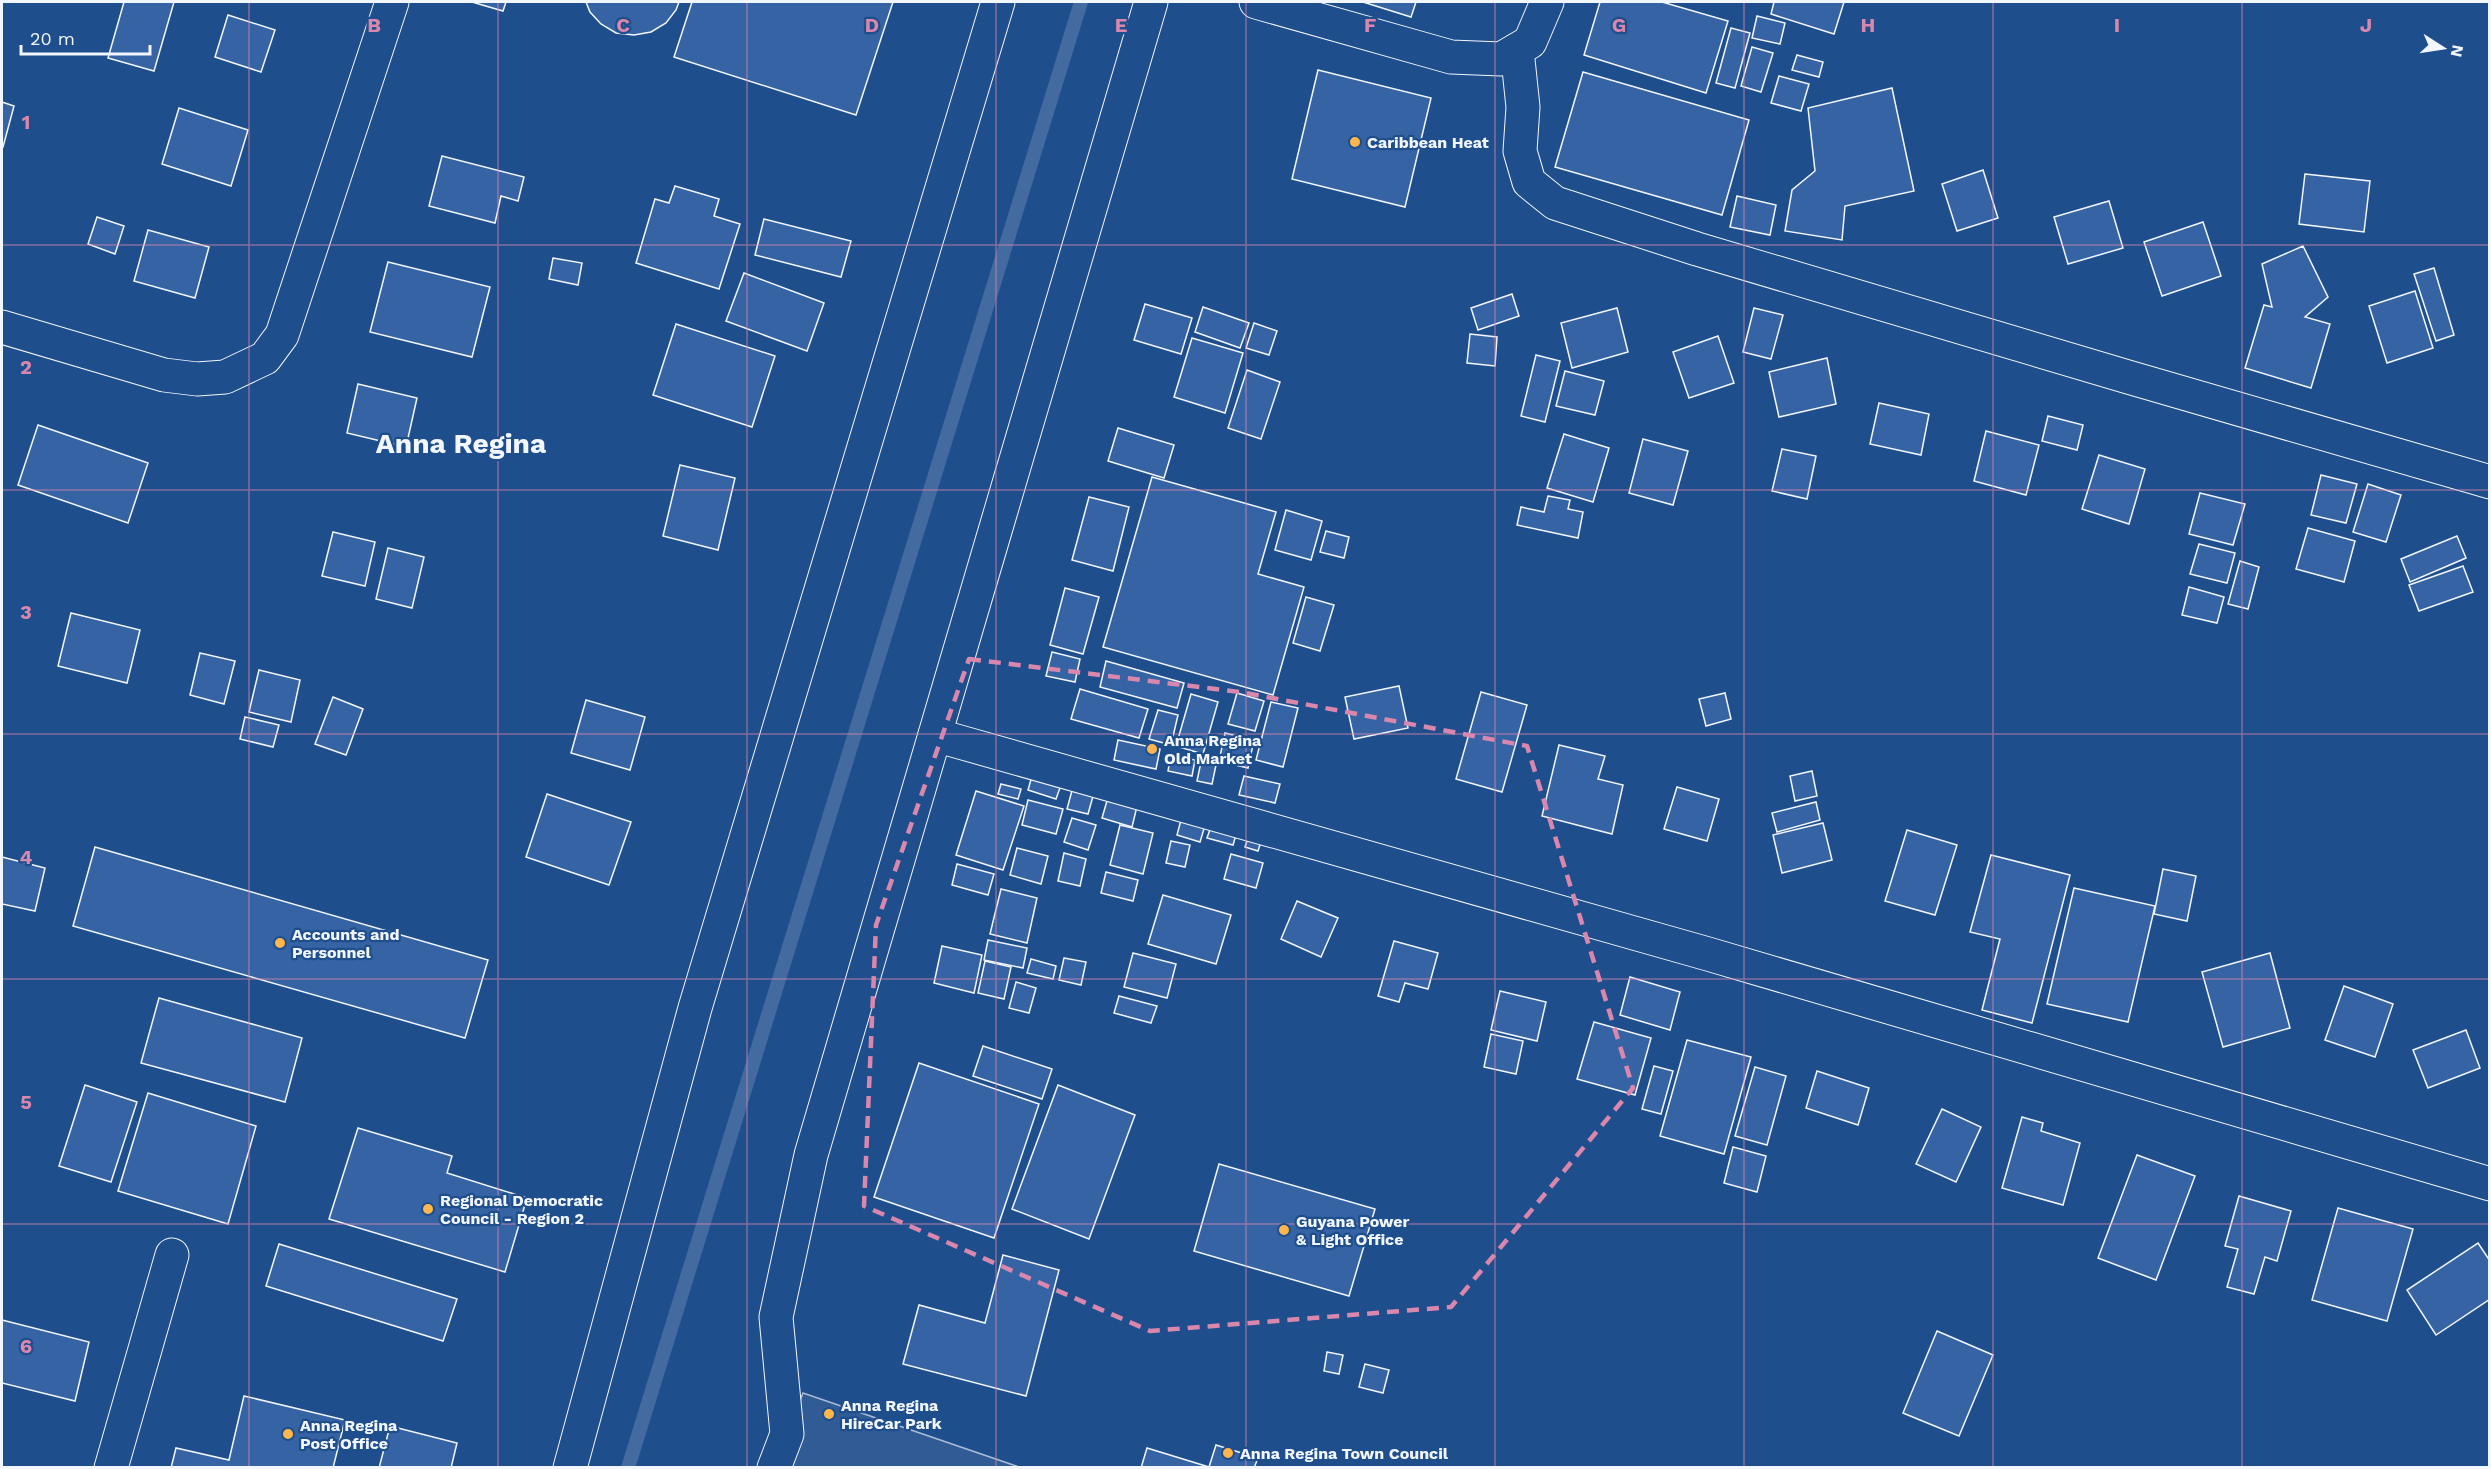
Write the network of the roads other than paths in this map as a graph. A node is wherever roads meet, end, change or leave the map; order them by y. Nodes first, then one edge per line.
1 (392, 2) edge
2 (999, 2) edge
3 (1151, 2) edge
4 (1256, 2) edge
5 (1547, 2) edge
6 (1517, 50) junction
7 (2, 327) edge
8 (2490, 482) edge
9 (935, 735) junction
10 (2490, 1184) edge
11 (172, 1255) dead end
12 (111, 1467) edge
13 (570, 1467) edge
14 (774, 1467) edge

1 - 7 street
2 - 13 street
3 - 9 street
4 - 6 street
5 - 6 street
6 - 8 street
9 - 10 street
9 - 14 street
11 - 12 street

